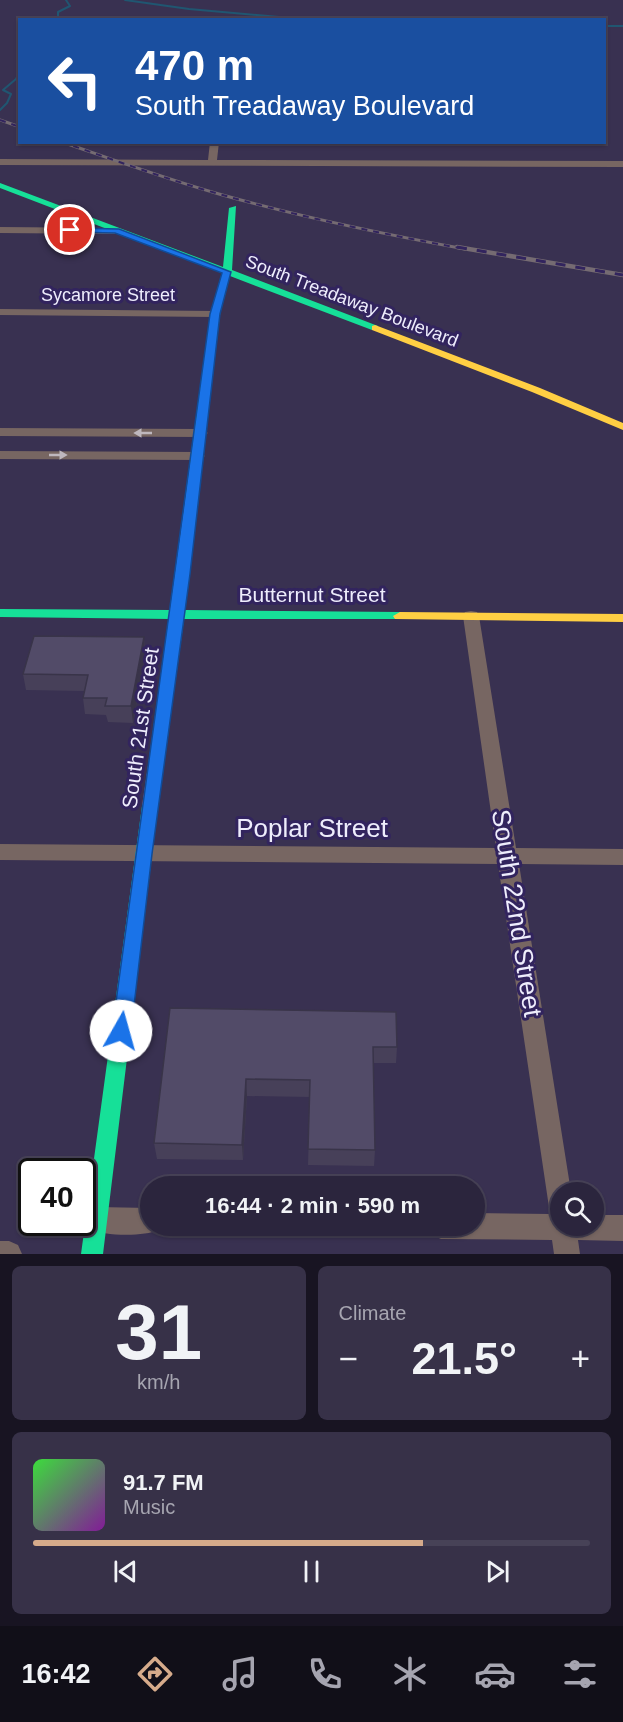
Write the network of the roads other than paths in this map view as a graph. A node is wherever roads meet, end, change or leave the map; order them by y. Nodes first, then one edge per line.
1 (215, 144) edge
2 (0, 162) edge
3 (212, 162) junction
4 (623, 164) edge
5 (0, 185) edge
6 (233, 208) dead end
7 (0, 230) edge
8 (116, 231) junction
9 (227, 272) junction
10 (0, 312) edge
11 (215, 314) junction
12 (623, 427) edge
13 (0, 432) edge
14 (201, 433) junction
15 (0, 455) edge
16 (198, 456) junction
17 (0, 613) edge
18 (178, 614) junction
19 (471, 616) junction
20 (623, 618) edge
21 (0, 852) edge
22 (143, 854) junction
23 (508, 856) junction
24 (623, 857) edge
25 (557, 1182) edge
26 (97, 1220) junction
27 (140, 1221) edge
28 (550, 1222) edge
29 (485, 1224) edge
30 (604, 1226) edge
31 (623, 1228) edge
32 (565, 1236) edge
33 (0, 1254) edge
34 (9, 1254) edge
35 (92, 1254) edge
36 (567, 1254) edge

1 - 3 street
2 - 3 street
3 - 4 street
5 - 8 street, South Treadaway Boulevard
6 - 9 street, South 21st Street
7 - 8 street
8 - 9 street, South Treadaway Boulevard
9 - 11 street, South 21st Street
9 - 12 street, South Treadaway Boulevard
10 - 11 street, Sycamore Street
11 - 14 street, South 21st Street
14 -> 13 street
14 - 16 street, South 21st Street
15 -> 16 street
16 - 18 street, South 21st Street
17 - 18 street, Butternut Street
18 - 19 street, Butternut Street
18 - 22 street, South 21st Street
19 - 20 street, Butternut Street
19 - 23 street, South 22nd Street
21 - 22 street, Poplar Street
22 - 23 street, Poplar Street
22 - 26 street, South 21st Street
23 - 24 street, Poplar Street
23 - 25 street, South 22nd Street
26 - 27 street
26 - 35 street, South 21st Street
28 - 29 street
30 - 31 street
32 - 36 street, South 22nd Street
33 - 34 street

